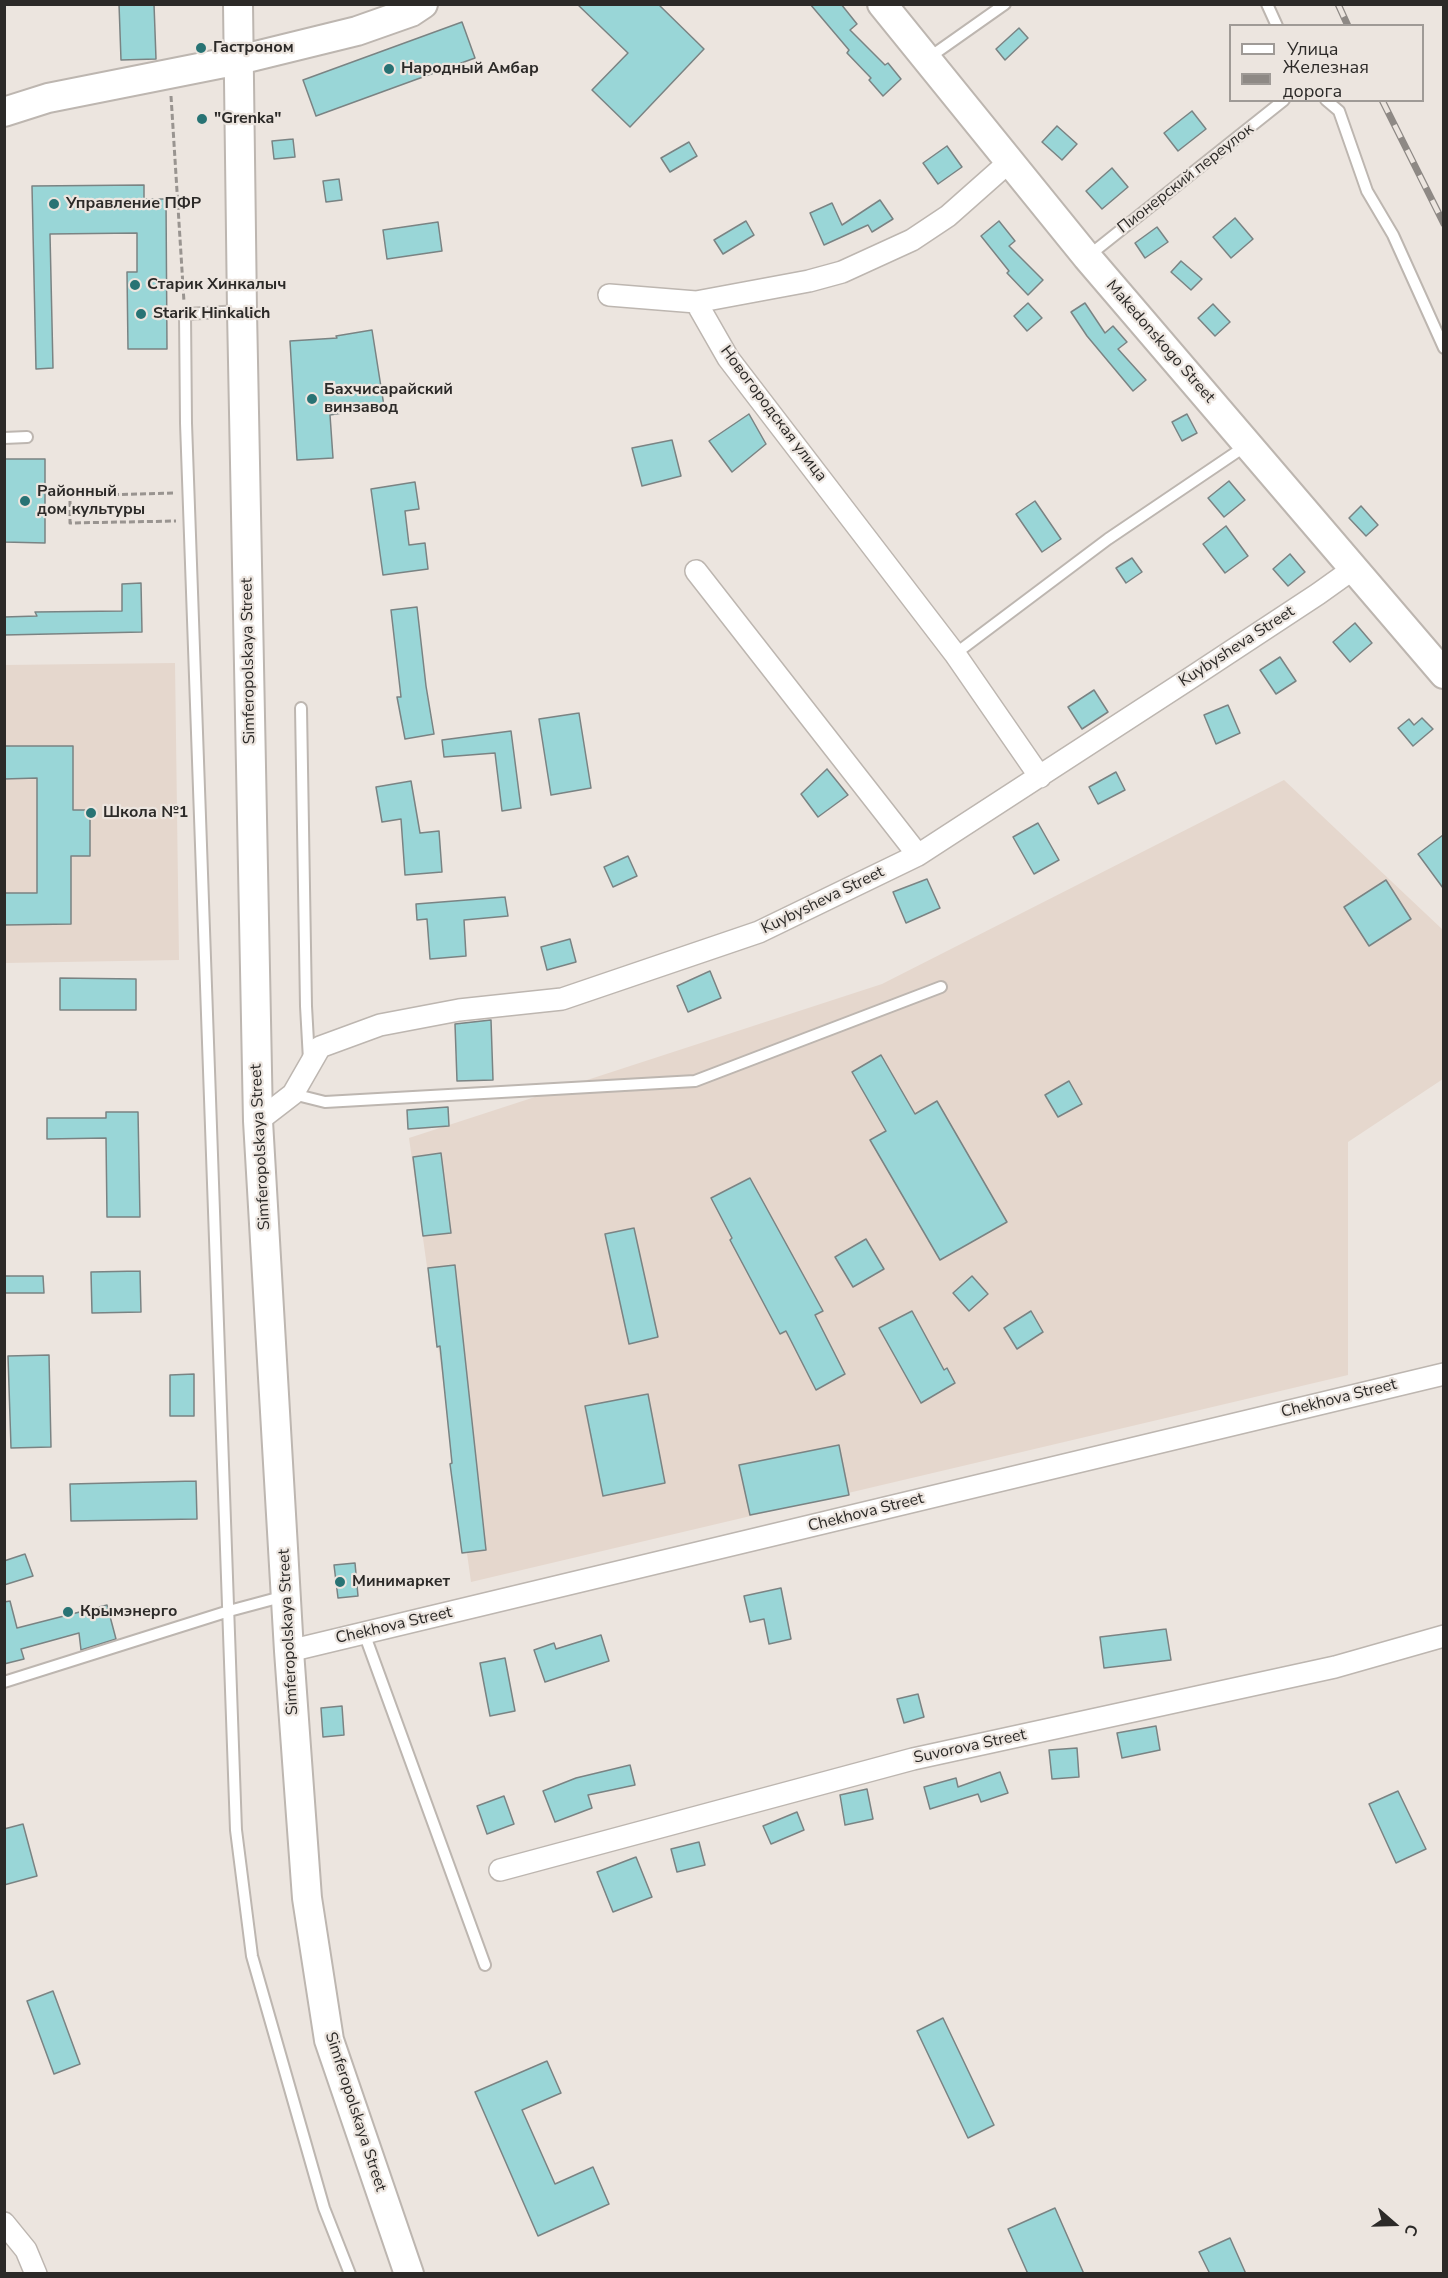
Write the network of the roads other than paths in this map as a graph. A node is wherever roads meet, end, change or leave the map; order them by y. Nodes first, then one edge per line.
1 (238, 4) edge
2 (423, 4) edge
3 (882, 4) edge
4 (1005, 4) edge
5 (1267, 4) edge
6 (1276, 24) edge
7 (926, 59) junction
8 (239, 60) junction
9 (1281, 102) edge
10 (1328, 102) edge
11 (6, 111) edge
12 (1009, 162) junction
13 (1087, 257) junction
14 (609, 296) dead end
15 (696, 302) junction
16 (242, 311) junction
17 (1443, 348) edge
18 (27, 437) dead end
19 (4, 438) edge
20 (1249, 444) junction
21 (1353, 569) junction
22 (696, 572) dead end
23 (955, 654) junction
24 (1443, 674) edge
25 (301, 708) dead end
26 (1040, 777) junction
27 (918, 855) junction
28 (941, 987) dead end
29 (309, 1066) junction
30 (292, 1094) junction
31 (258, 1121) junction
32 (1443, 1374) edge
33 (286, 1596) junction
34 (229, 1611) junction
35 (364, 1634) junction
36 (1443, 1636) edge
37 (289, 1651) junction
38 (4, 1682) edge
39 (500, 1870) dead end
40 (485, 1965) dead end
41 (4, 2223) edge
42 (36, 2274) edge
43 (350, 2274) edge
44 (409, 2274) edge

1 - 8 main road, Simferopolskaya Street
2 - 8 main road
3 - 7 main road, Makedonskogo Street
4 - 7 lane
5 - 6 lane
7 - 12 main road, Makedonskogo Street
8 - 11 main road
8 - 16 main road, Simferopolskaya Street
9 - 13 lane, Пионерский переулок
10 - 17 lane
12 - 13 main road, Makedonskogo Street
12 - 15 street
13 - 20 main road, Makedonskogo Street
14 - 15 street
15 - 23 street, Новогородская улица
16 - 31 main road, Simferopolskaya Street
16 - 34 lane
18 - 19 lane
20 - 21 main road, Makedonskogo Street
20 - 23 lane
21 - 24 main road, Makedonskogo Street
21 - 26 street, Kuybysheva Street
22 - 27 street
23 - 26 street, Новогородская улица
25 - 29 lane
26 - 27 street, Kuybysheva Street
27 - 29 street, Kuybysheva Street
28 - 30 lane
29 - 30 street, Kuybysheva Street
30 - 31 street, Kuybysheva Street
31 - 33 main road, Simferopolskaya Street
32 - 35 street, Chekhova Street
33 - 34 lane
33 - 37 main road, Simferopolskaya Street
34 - 38 lane
34 - 43 lane
35 - 37 street, Chekhova Street
35 - 40 lane
36 - 39 street, Suvorova Street
37 - 44 main road, Simferopolskaya Street
41 - 42 street

